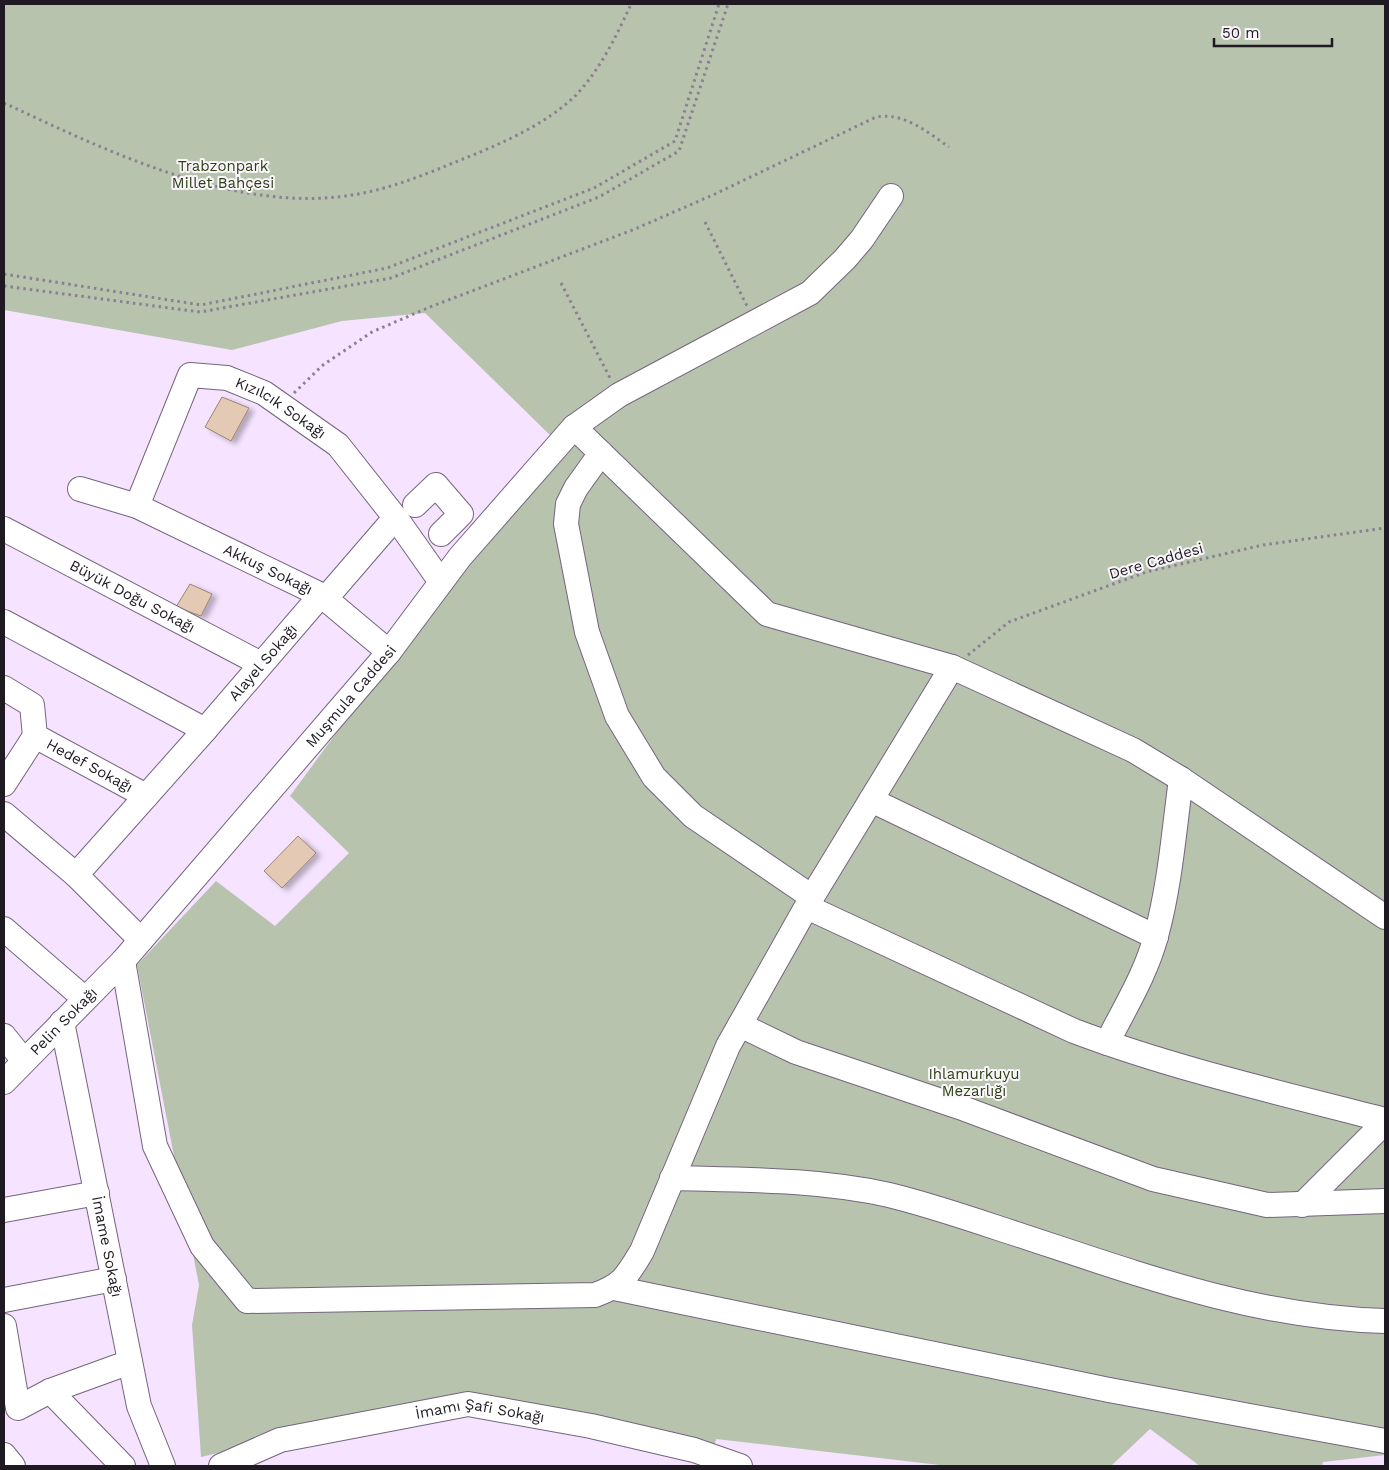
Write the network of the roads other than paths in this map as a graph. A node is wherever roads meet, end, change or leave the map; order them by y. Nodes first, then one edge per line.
1 (891, 196) dead end
2 (574, 427) junction
3 (601, 452) junction
4 (80, 489) dead end
5 (136, 506) junction
6 (397, 519) junction
7 (4, 529) edge
8 (460, 557) junction
9 (441, 582) junction
10 (324, 596) junction
11 (4, 622) edge
12 (389, 652) junction
13 (261, 664) junction
14 (952, 667) junction
15 (4, 688) edge
16 (205, 730) junction
17 (35, 736) junction
18 (1181, 779) junction
19 (4, 784) edge
20 (146, 796) junction
21 (871, 800) junction
22 (4, 814) edge
23 (76, 875) junction
24 (809, 902) junction
25 (1385, 917) edge
26 (4, 928) edge
27 (1156, 938) junction
28 (140, 940) junction
29 (123, 961) junction
30 (85, 999) junction
31 (62, 1022) junction
32 (740, 1025) junction
33 (4, 1036) edge
34 (1107, 1043) junction
35 (24, 1061) junction
36 (4, 1082) edge
37 (1385, 1121) edge
38 (672, 1178) junction
39 (97, 1193) junction
40 (1385, 1201) edge
41 (1302, 1205) junction
42 (4, 1210) edge
43 (114, 1279) junction
44 (614, 1288) junction
45 (4, 1300) edge
46 (1385, 1321) edge
47 (4, 1326) edge
48 (130, 1362) junction
49 (50, 1391) junction
50 (11, 1413) edge
51 (1385, 1441) edge
52 (4, 1455) edge
53 (13, 1466) edge
54 (123, 1466) edge
55 (163, 1466) edge
56 (221, 1466) edge
57 (740, 1466) edge

1 - 2 street, Muşmula Caddesi
2 - 3 street
2 - 8 street, Muşmula Caddesi
3 - 14 street
3 - 24 street
4 - 5 street, Akkuş Sokağı
5 - 6 street, Kızılcık Sokağı
5 - 10 street, Akkuş Sokağı
6 - 8 street, Alayel Sokağı
6 - 9 street, Kızılcık Sokağı
6 - 10 street, Alayel Sokağı
7 - 13 street, Büyük Doğu Sokağı
8 - 9 street, Muşmula Caddesi
9 - 12 street, Muşmula Caddesi
10 - 12 street, Akkuş Sokağı
10 - 13 street, Alayel Sokağı
11 - 16 street
12 - 28 street, Muşmula Caddesi
13 - 16 street, Alayel Sokağı
14 - 18 street
14 - 21 street
15 - 17 street, Hedef Sokağı
16 - 20 street, Alayel Sokağı
17 - 19 street, Hedef Sokağı
17 - 20 street, Hedef Sokağı
18 - 25 street
18 - 27 street
20 - 23 street, Alayel Sokağı
21 - 24 street
21 - 27 street
22 - 23 street
23 - 28 street
24 - 32 street
24 - 34 street
26 - 30 street
27 - 34 street
28 - 29 street, Muşmula Caddesi
29 - 30 street, Pelin Sokağı
29 - 44 street
30 - 31 street, Pelin Sokağı
31 - 35 street, Pelin Sokağı
31 - 39 street, İmame Sokağı
32 - 38 street
32 - 41 street
33 - 35 street
34 - 37 street
35 - 36 street, Pelin Sokağı
37 - 41 street
38 - 44 street
38 - 46 street
39 - 42 street
39 - 43 street, İmame Sokağı
40 - 41 street
43 - 45 street
43 - 48 street, İmame Sokağı
44 - 51 street
47 - 50 street
48 - 49 street
48 - 55 street, İmame Sokağı
49 - 50 street
49 - 54 street
52 - 53 street
56 - 57 street, İmamı Şafi Sokağı

